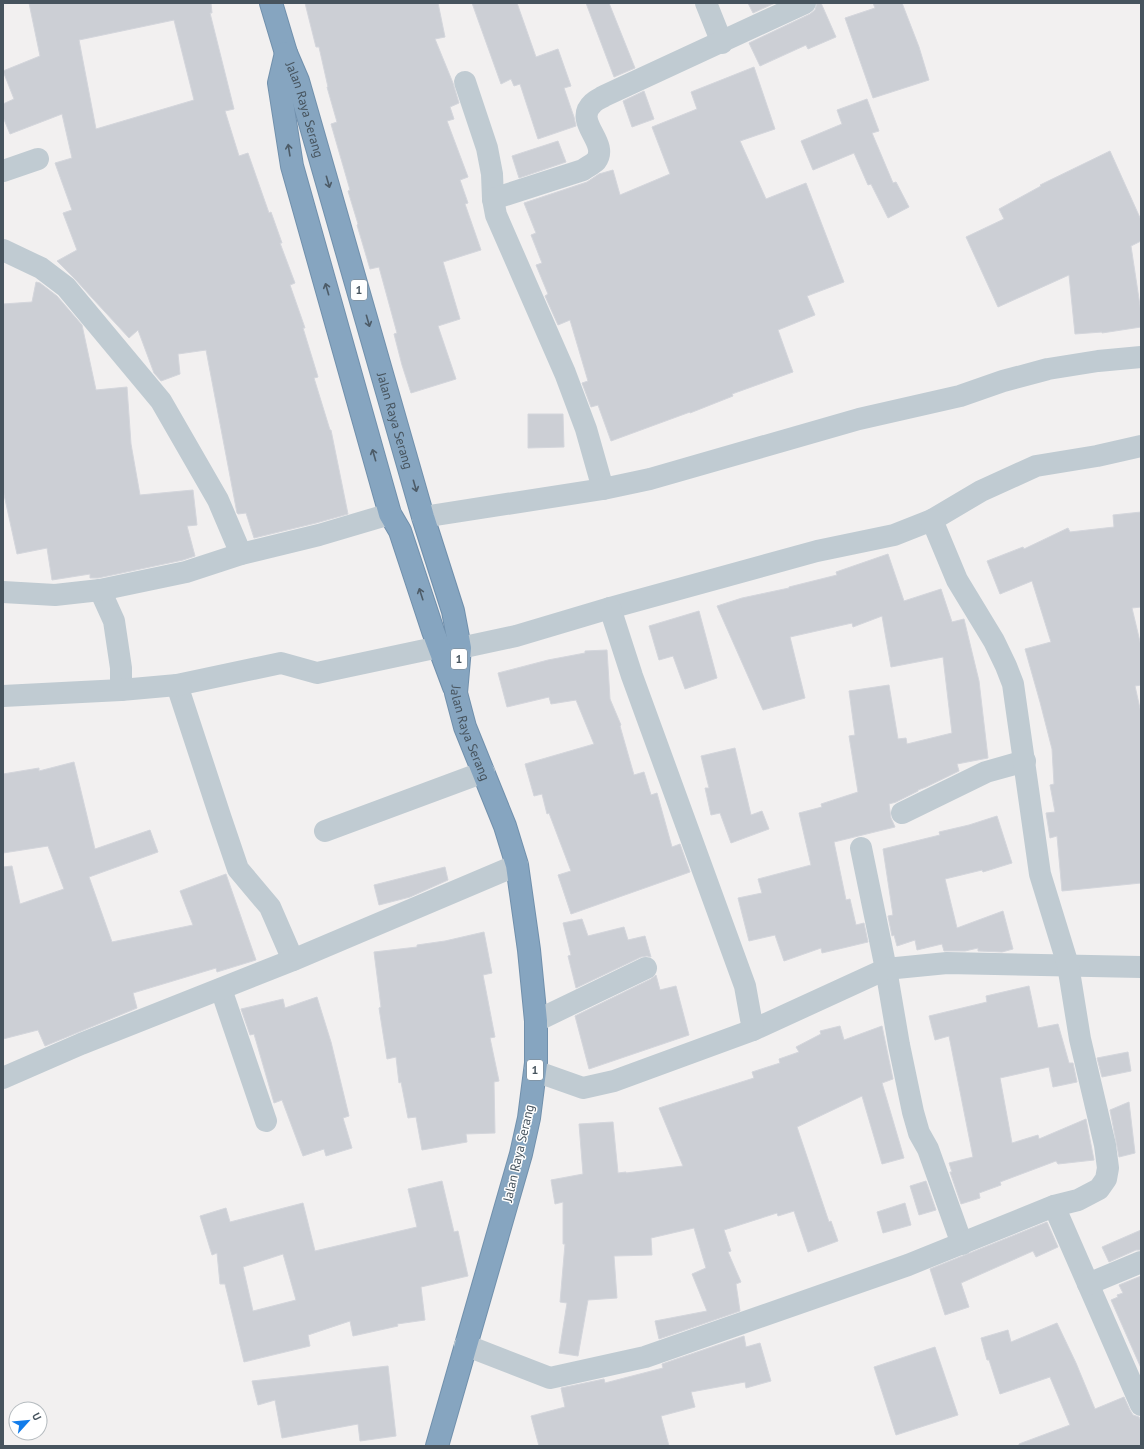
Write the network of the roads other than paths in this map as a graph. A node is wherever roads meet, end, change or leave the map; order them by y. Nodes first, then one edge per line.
1 (271, 3) edge
2 (706, 3) edge
3 (805, 3) edge
4 (722, 43) junction
5 (286, 53) junction
6 (465, 82) dead end
7 (38, 159) dead end
8 (3, 171) edge
9 (493, 199) junction
10 (3, 250) edge
11 (1141, 357) edge
12 (1141, 446) edge
13 (603, 490) junction
14 (932, 520) junction
15 (395, 522) junction
16 (425, 523) junction
17 (241, 554) junction
18 (100, 590) junction
19 (3, 592) edge
20 (610, 608) junction
21 (444, 642) junction
22 (177, 685) junction
23 (121, 690) junction
24 (3, 696) edge
25 (1025, 761) junction
26 (484, 772) junction
27 (902, 813) dead end
28 (325, 831) dead end
29 (861, 848) dead end
30 (517, 865) junction
31 (293, 960) junction
32 (1068, 965) junction
33 (1141, 967) edge
34 (646, 968) dead end
35 (886, 970) junction
36 (221, 989) junction
37 (536, 1021) junction
38 (753, 1030) junction
39 (535, 1071) junction
40 (3, 1078) edge
41 (266, 1121) dead end
42 (1054, 1206) junction
43 (962, 1244) junction
44 (1141, 1262) edge
45 (1088, 1284) junction
46 (465, 1345) junction
47 (1141, 1405) edge
48 (437, 1446) edge

1 - 5 highway, Jalan Raya Serang / 1
2 - 4 street
3 - 4 street
4 - 9 street
15 -> 5 highway
5 -> 16 highway, Jalan Raya Serang / 1
6 - 9 street
7 - 8 street
9 - 13 street
10 - 17 street
11 - 13 street
12 - 14 street
13 - 16 street
14 - 20 street
14 - 25 street
15 - 17 street
21 -> 15 highway
16 - 21 highway, Jalan Raya Serang / 1
17 - 18 street
18 - 19 street
18 - 23 street
20 - 21 street
20 - 38 street
21 - 22 street
21 - 26 highway, Jalan Raya Serang / 1
22 - 23 street
22 - 31 street
23 - 24 street
25 - 27 street
25 - 32 street
26 - 28 street
26 - 30 highway, Jalan Raya Serang / 1
29 - 35 street
30 - 31 street
30 - 37 highway, Jalan Raya Serang / 1
31 - 36 street
32 - 33 street
32 - 35 street
32 - 42 street
34 - 37 street
35 - 38 street
35 - 43 street
36 - 40 street
36 - 41 street
37 - 39 highway, Jalan Raya Serang / 1
38 - 39 street
39 - 46 highway, Jalan Raya Serang / 1
42 - 43 street
42 - 45 street
43 - 46 street
44 - 45 street
45 - 47 street
46 - 48 highway, Jalan Raya Serang / 1

